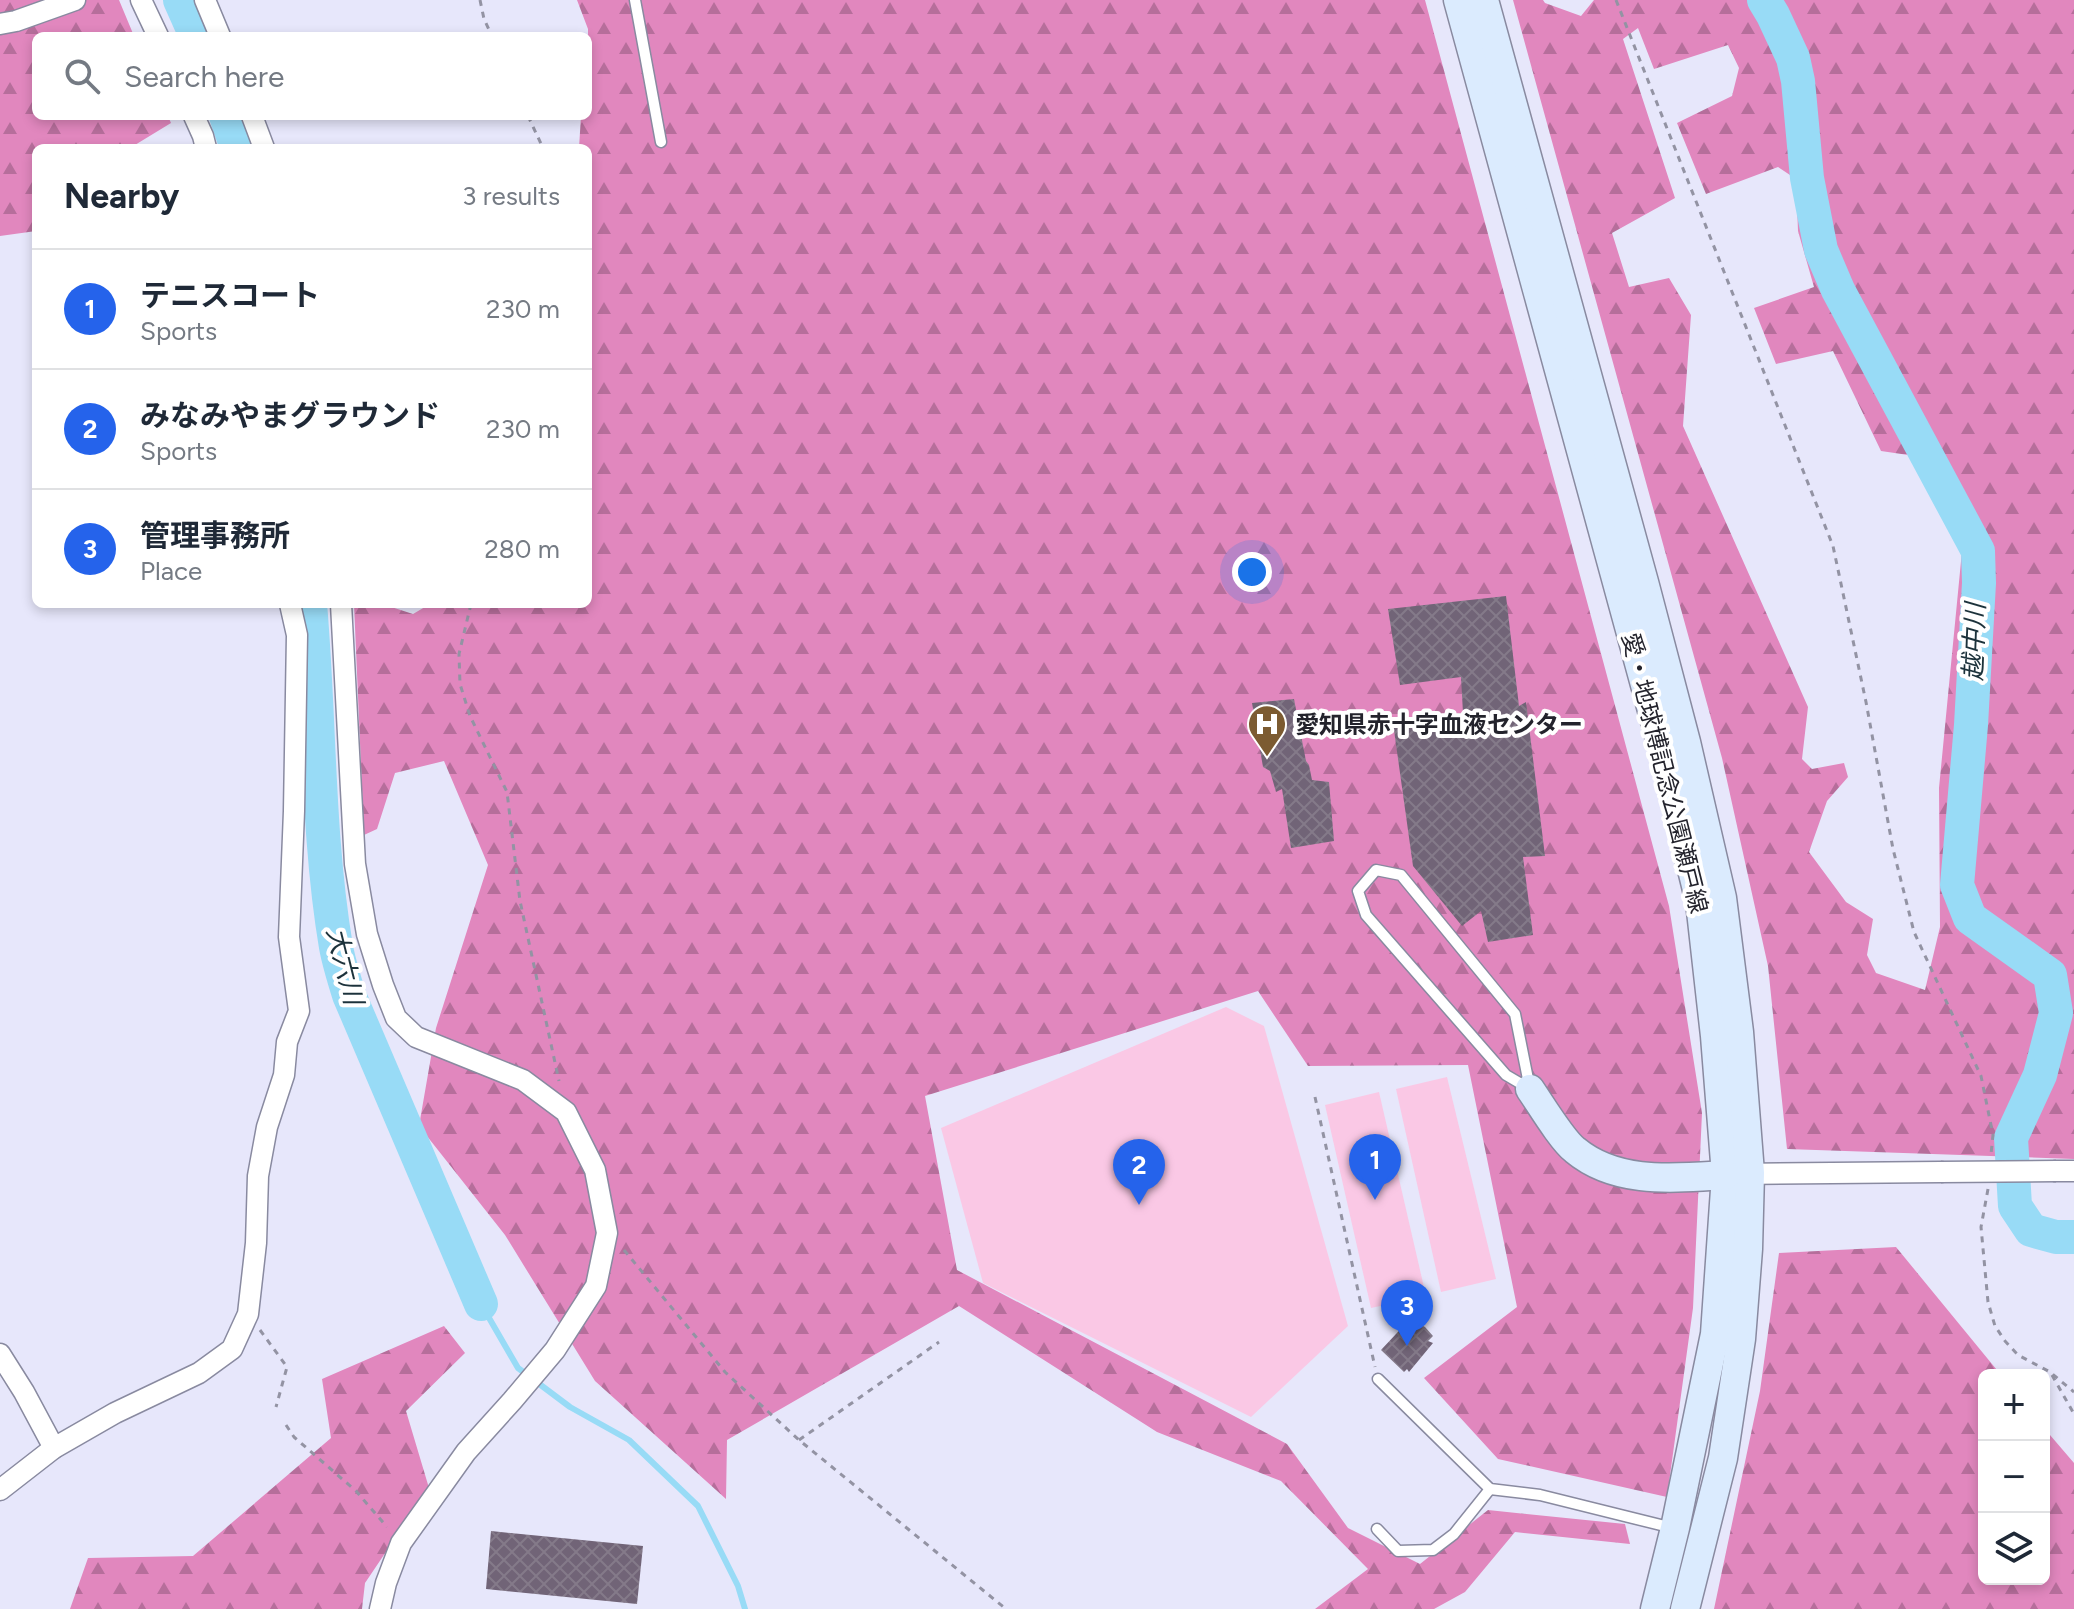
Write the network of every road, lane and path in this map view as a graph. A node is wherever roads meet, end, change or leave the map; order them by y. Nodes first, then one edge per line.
1 (75, 0) edge
2 (141, 0) edge
3 (205, 0) edge
4 (480, 0) edge
5 (635, 0) edge
6 (1458, 0) edge
7 (1484, 0) edge
8 (1616, 0) edge
9 (0, 24) edge
10 (156, 32) edge
11 (218, 32) edge
12 (490, 32) edge
13 (196, 120) edge
14 (254, 120) edge
15 (530, 120) edge
16 (661, 142) dead end
17 (205, 144) edge
18 (262, 144) edge
19 (541, 144) edge
20 (291, 608) edge
21 (341, 608) edge
22 (470, 608) edge
23 (1530, 1089) junction
24 (1315, 1097) dead end
25 (566, 1112) junction
26 (1990, 1166) dead end
27 (2065, 1171) edge
28 (1738, 1174) junction
29 (1989, 1181) dead end
30 (607, 1233) junction
31 (248, 1314) junction
32 (939, 1342) dead end
33 (0, 1354) edge
34 (2044, 1369) edge
35 (2050, 1372) joint
36 (1378, 1379) joint
37 (2074, 1392) edge
38 (276, 1407) dead end
39 (2074, 1414) edge
40 (286, 1425) dead end
41 (799, 1440) junction
42 (54, 1448) junction
43 (1490, 1489) junction
44 (0, 1490) edge
45 (1675, 1528) junction
46 (1377, 1529) dead end
47 (401, 1543) junction
48 (380, 1609) edge
49 (1006, 1609) edge
50 (1655, 1609) edge
51 (1685, 1609) edge

1 - 9 street
2 - 10 street
3 - 11 street
4 - 12 path
5 - 16 lane
6 - 28 main road, 愛・地球博記念公園瀬戸線
7 - 28 main road, 愛・地球博記念公園瀬戸線
8 - 26 path
13 - 17 street
14 - 18 street
15 - 19 path
20 - 31 street
21 - 25 street
22 - 25 path
23 - 23 lane
23 - 28 main road
24 - 36 path
25 - 30 street
27 - 28 street, bridge
28 - 45 main road, 愛・地球博記念公園瀬戸線
28 - 51 main road, 愛・地球博記念公園瀬戸線
29 - 34 path
30 - 41 path
30 - 47 street
31 - 38 path
31 - 42 street
32 - 41 path
33 - 42 street
35 - 37 path
35 - 39 path
36 - 43 lane
40 - 47 path
41 - 49 path
42 - 44 street
43 - 45 lane
43 - 46 lane
45 - 50 main road, 愛・地球博記念公園瀬戸線
47 - 48 street

